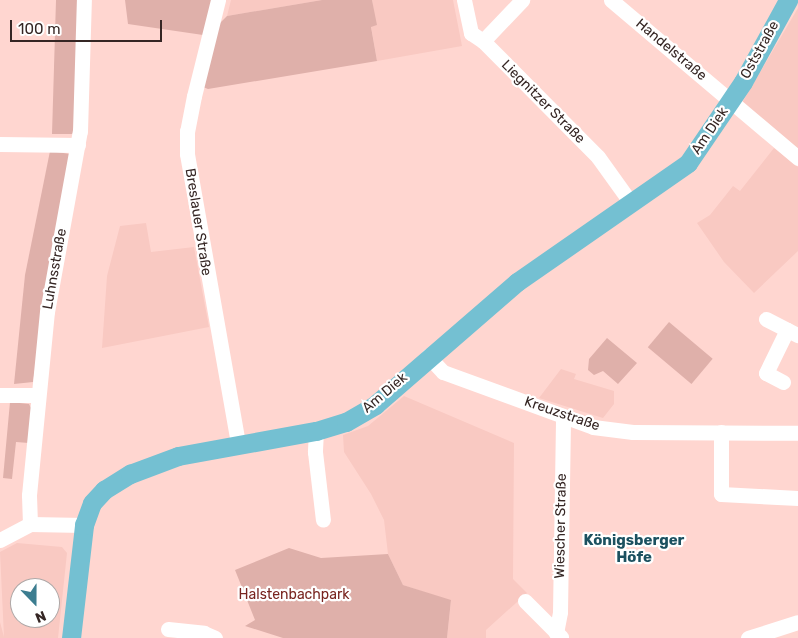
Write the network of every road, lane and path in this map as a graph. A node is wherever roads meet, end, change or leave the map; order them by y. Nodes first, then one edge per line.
1 (84, 0) edge
2 (218, 0) edge
3 (464, 0) edge
4 (522, 0) edge
5 (611, 0) edge
6 (788, 0) edge
7 (484, 41) junction
8 (731, 100) junction
9 (0, 144) edge
10 (78, 145) junction
11 (798, 158) edge
12 (631, 203) junction
13 (766, 319) dead end
14 (793, 332) edge
15 (428, 356) junction
16 (783, 382) dead end
17 (0, 395) edge
18 (38, 395) junction
19 (563, 417) junction
20 (316, 431) junction
21 (721, 432) junction
22 (798, 433) edge
23 (238, 444) junction
24 (798, 498) edge
25 (323, 520) dead end
26 (30, 524) junction
27 (84, 524) junction
28 (0, 540) edge
29 (525, 601) dead end
30 (798, 622) edge
31 (168, 630) dead end
32 (559, 636) edge
33 (71, 638) edge
34 (214, 638) edge
35 (748, 638) edge

1 - 10 street, Luhnsstraße
2 - 23 street, Breslauer Straße
3 - 7 street, Liegnitzer Straße
4 - 7 street
5 - 8 street, Handelstraße
6 - 8 main road, Oststraße
7 - 12 street, Liegnitzer Straße
8 - 11 street, Handelstraße
8 - 12 main road, Am Diek
9 - 10 street
10 - 18 street, Luhnsstraße
12 - 15 main road, Am Diek
13 - 14 street
14 - 16 street
15 - 19 street, Kreuzstraße
15 - 20 main road, Am Diek
17 - 18 street
18 - 26 street, Luhnsstraße
19 - 21 street, Kreuzstraße
19 - 32 street, Wiescher Straße
20 - 23 main road, Am Diek
20 - 25 street
21 - 22 street, Kreuzstraße
21 - 24 street
23 - 27 main road, Am Diek
26 - 27 street
26 - 28 street
27 - 33 main road, Am Diek
29 - 32 street
30 - 35 street
31 - 34 street

